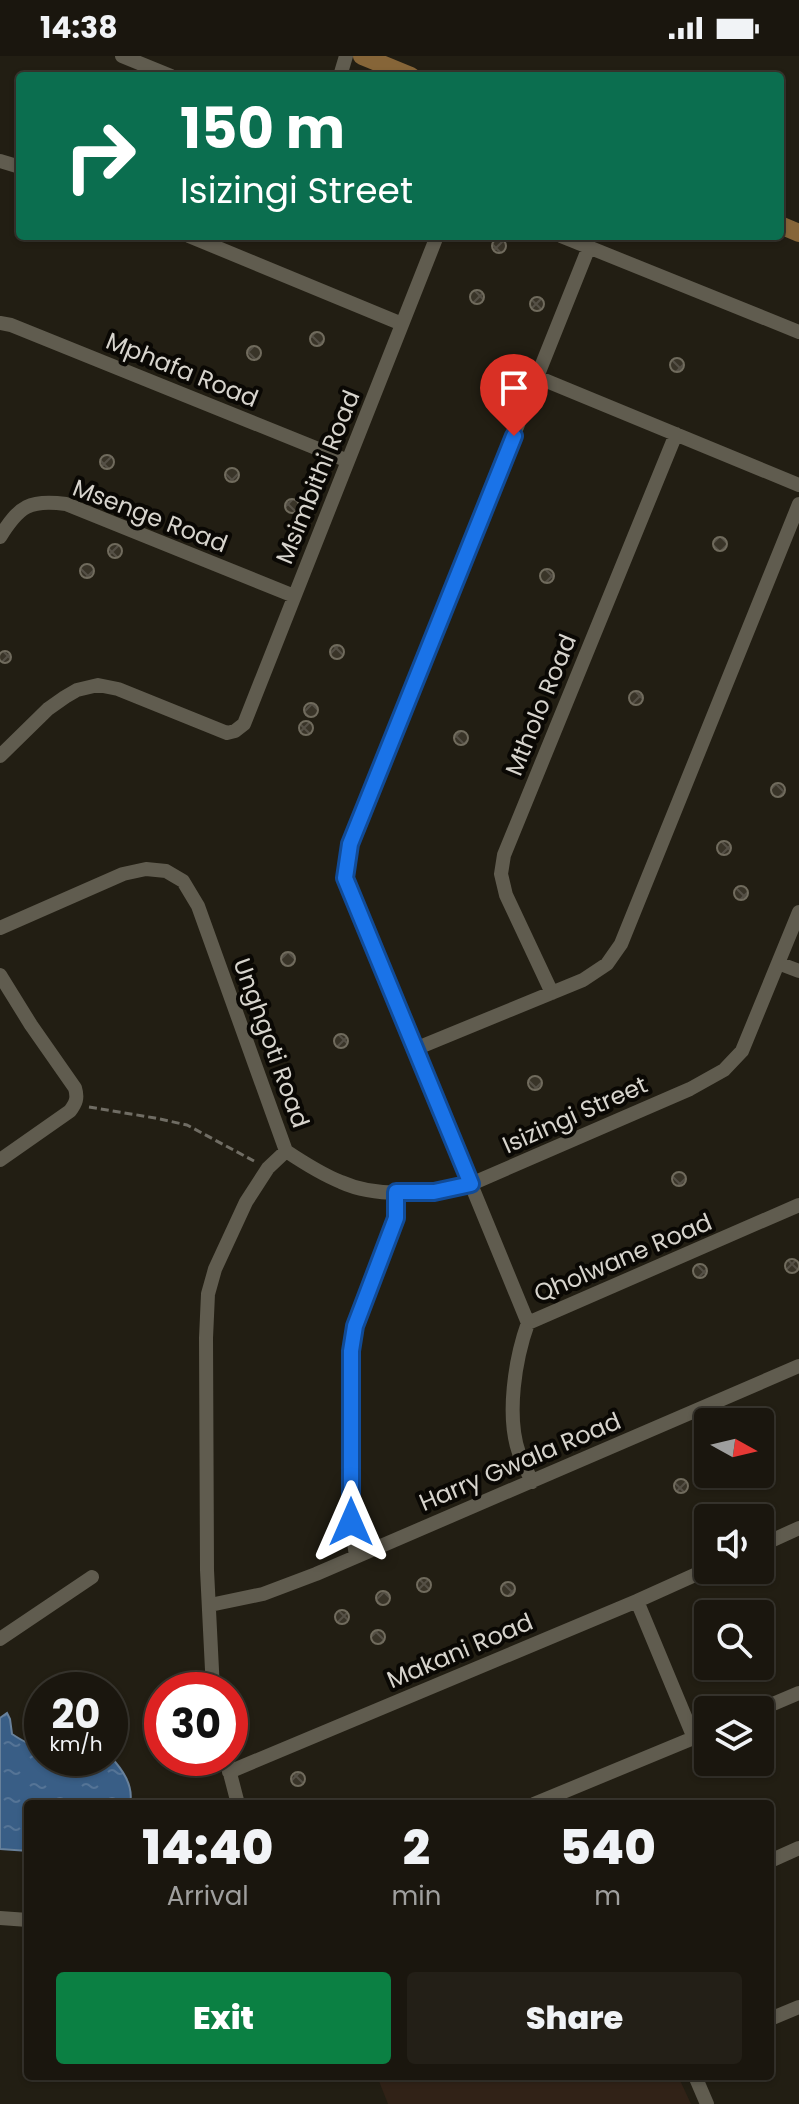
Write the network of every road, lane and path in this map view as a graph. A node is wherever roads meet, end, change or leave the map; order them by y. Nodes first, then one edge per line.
1 (122, 56) edge
2 (362, 56) edge
3 (161, 72) edge
4 (401, 72) edge
5 (199, 240) edge
6 (435, 240) edge
7 (571, 240) edge
8 (589, 247) junction
9 (0, 323) edge
10 (402, 324) junction
11 (799, 332) edge
12 (537, 377) junction
13 (676, 434) junction
14 (348, 461) junction
15 (799, 485) edge
16 (799, 504) edge
17 (0, 537) edge
18 (294, 596) junction
19 (0, 756) edge
20 (799, 912) edge
21 (0, 928) edge
22 (778, 963) junction
23 (799, 971) edge
24 (0, 975) edge
25 (552, 993) junction
26 (415, 1049) junction
27 (75, 1104) junction
28 (286, 1151) junction
29 (0, 1160) edge
30 (268, 1168) junction
31 (471, 1184) junction
32 (396, 1192) junction
33 (799, 1205) edge
34 (528, 1323) junction
35 (799, 1366) edge
36 (532, 1482) junction
37 (799, 1528) edge
38 (774, 1540) edge
39 (356, 1556) junction
40 (694, 1575) edge
41 (92, 1577) dead end
42 (637, 1601) junction
43 (210, 1605) junction
44 (0, 1639) edge
45 (212, 1672) edge
46 (799, 1693) edge
47 (774, 1704) edge
48 (694, 1720) edge
49 (694, 1738) edge
50 (248, 1757) edge
51 (231, 1776) edge
52 (569, 1789) junction
53 (237, 1800) edge
54 (543, 1800) edge
55 (574, 1800) edge
56 (799, 1848) edge
57 (774, 1859) edge
58 (0, 1918) edge
59 (24, 1920) edge
60 (799, 2007) edge
61 (774, 2017) edge
62 (697, 2080) edge
63 (707, 2104) edge

1 - 3 street
2 - 4 street
5 - 10 street
6 - 10 street, Msimbithi Road
7 - 8 street
8 - 11 street
8 - 12 street
9 - 14 street, Mphafa Road
10 - 14 street, Msimbithi Road
12 - 13 street
12 - 26 street
13 - 15 street
13 - 25 street, Mtholo Road
14 - 18 street, Msimbithi Road
16 - 25 street
17 - 18 street, Msenge Road
18 - 19 street, Msimbithi Road
20 - 22 street, Isizingi Street
21 - 28 street, Unghgoti Road
22 - 23 street
22 - 31 street, Isizingi Street
24 - 27 street
25 - 26 street
26 - 31 street
27 - 29 street
27 - 30 path
28 - 30 street, Unghgoti Road
28 - 32 street, Isizingi Street
30 - 43 street, Unghgoti Road
31 - 32 street, Isizingi Street
31 - 34 street
32 - 39 street
33 - 34 street, Qholwane Road
34 - 36 street, Qholwane Road
35 - 36 street, Harry Gwala Road
36 - 39 street, Harry Gwala Road
37 - 38 street
39 - 43 street, Harry Gwala Road
40 - 42 street, Makani Road
41 - 44 street
42 - 48 street
42 - 50 street, Makani Road
43 - 45 street, Unghgoti Road
46 - 47 street
49 - 52 street
51 - 53 street
52 - 54 street
52 - 55 street
56 - 57 street
58 - 59 street
60 - 61 street
62 - 63 street

